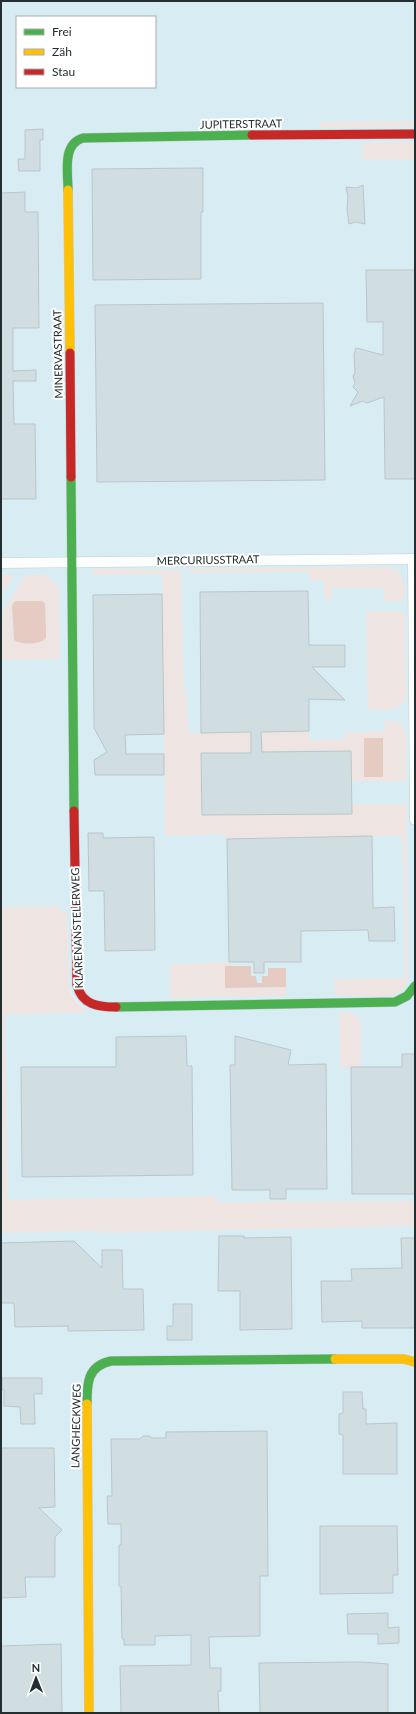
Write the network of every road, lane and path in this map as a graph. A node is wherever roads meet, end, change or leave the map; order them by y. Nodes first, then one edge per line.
1 (415, 134) edge
2 (70, 146) joint
3 (414, 559) edge
4 (1, 563) edge
5 (72, 563) junction
6 (415, 820) edge
7 (415, 986) edge
8 (415, 1362) edge
9 (89, 1713) edge

1 - 2 street, JUPITERSTRAAT
2 - 5 street, MINERVASTRAAT
3 - 5 street, MERCURIUSSTRAAT
3 - 6 street
4 - 5 street, MERCURIUSSTRAAT
5 - 7 street, KLARENANSTELERWEG
8 - 9 street, LANGHECKWEG

